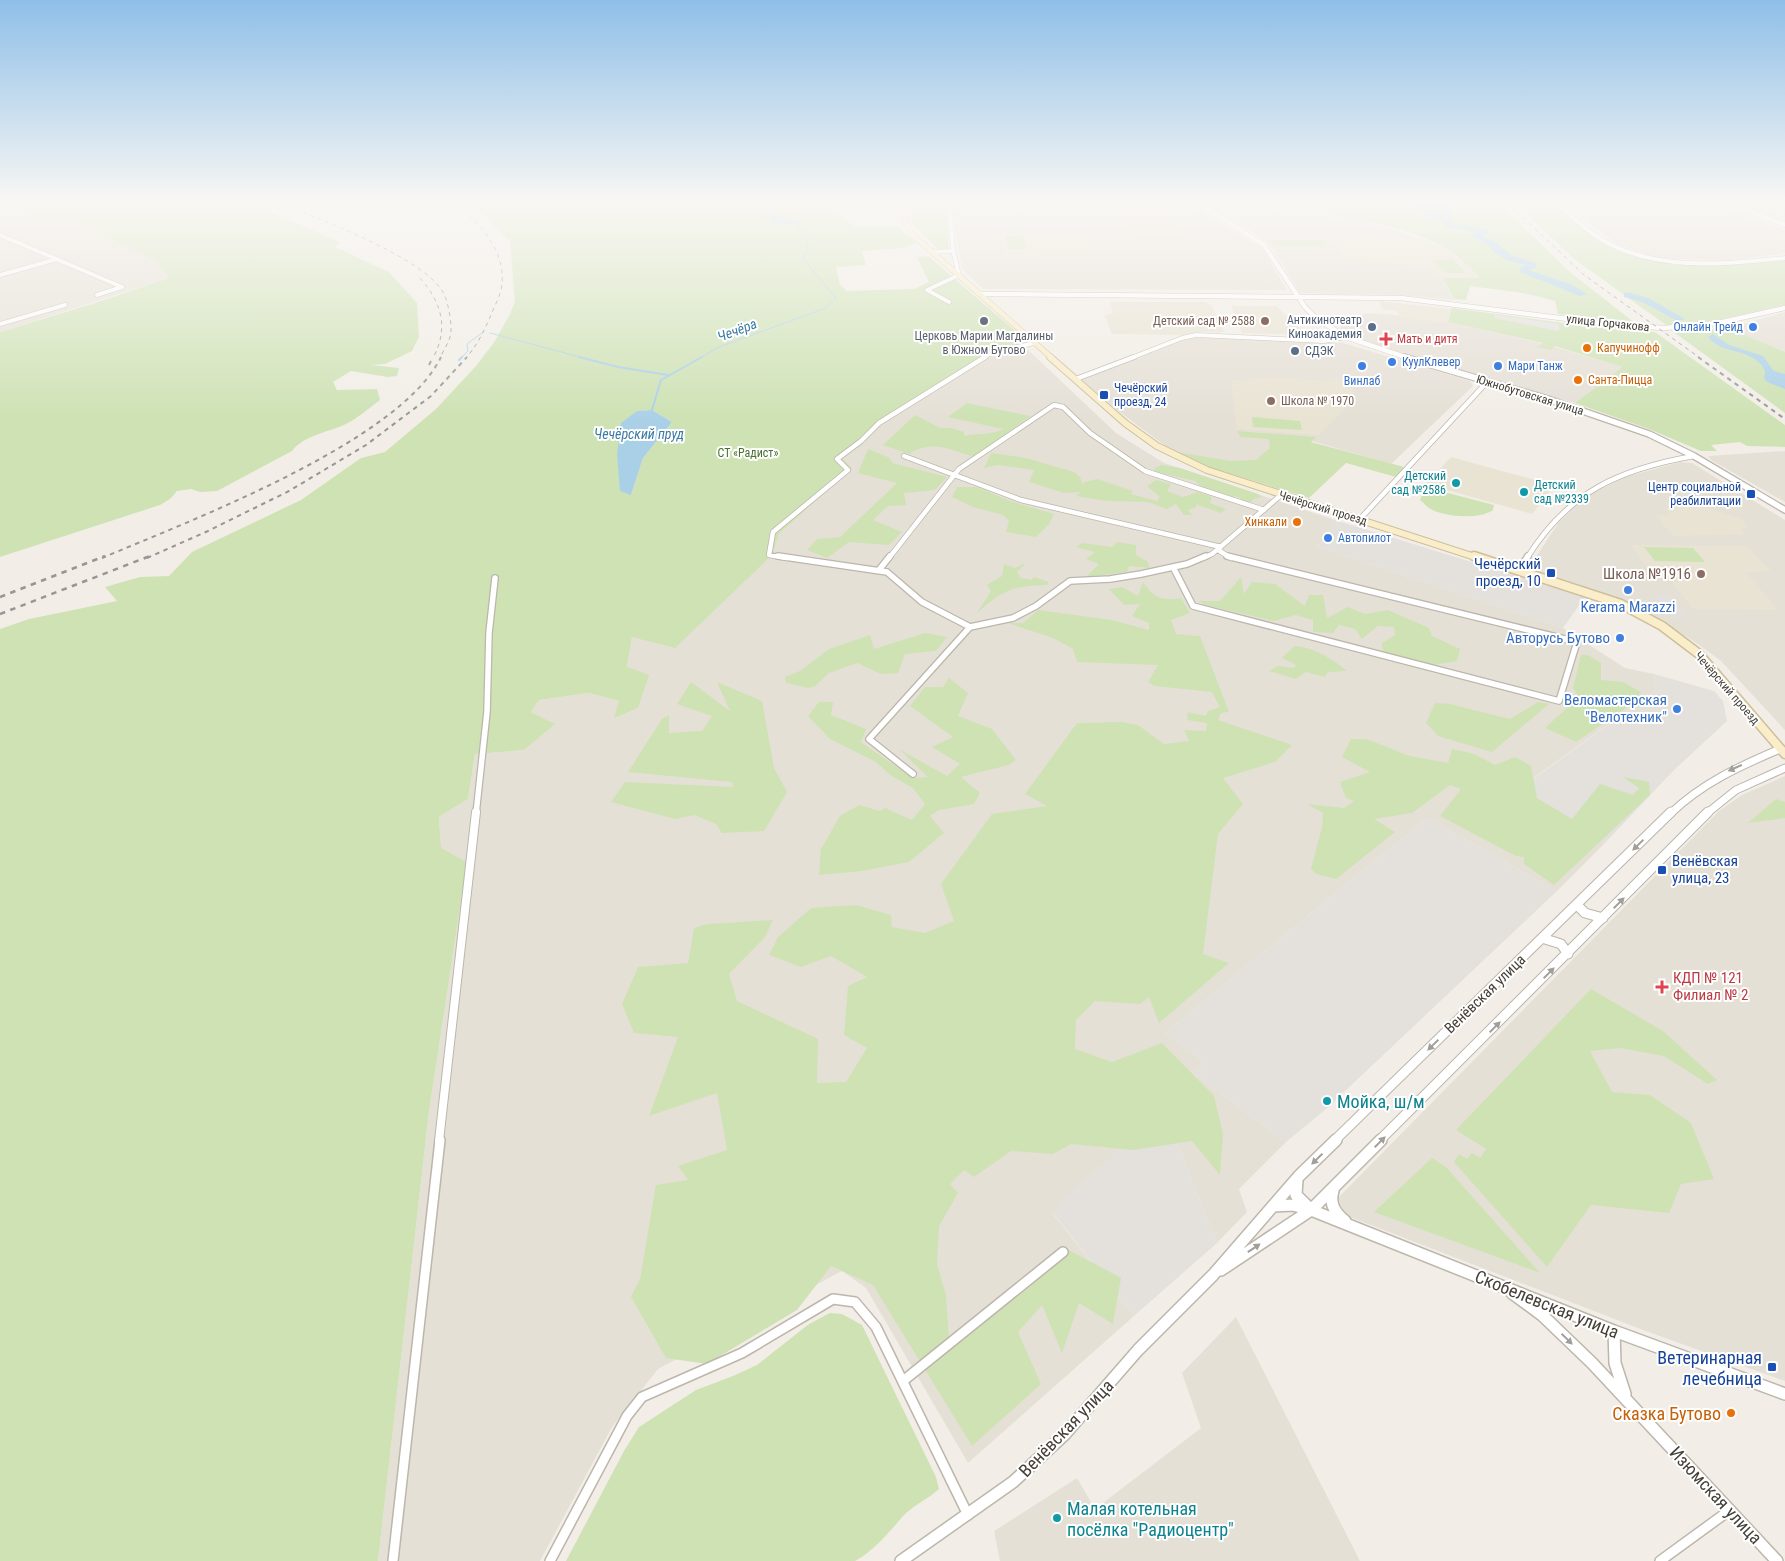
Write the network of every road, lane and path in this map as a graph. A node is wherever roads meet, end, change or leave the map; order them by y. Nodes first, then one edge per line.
1 (91, 274) edge
2 (1283, 274) edge
3 (959, 275) joint
4 (980, 294) junction
5 (97, 295) dead end
6 (1297, 296) junction
7 (949, 302) dead end
8 (65, 305) dead end
9 (1785, 308) edge
10 (0, 324) edge
11 (1346, 337) junction
12 (1034, 343) junction
13 (1076, 378) junction
14 (1488, 381) junction
15 (904, 456) dead end
16 (1694, 456) junction
17 (954, 475) junction
18 (1281, 495) junction
19 (1264, 510) junction
20 (1785, 510) edge
21 (1360, 519) junction
22 (1219, 549) junction
23 (1173, 567) junction
24 (879, 570) junction
25 (1519, 570) junction
26 (495, 578) dead end
27 (970, 627) junction
28 (1783, 750) edge
29 (1785, 768) edge
30 (913, 774) dead end
31 (1577, 905) junction
32 (1603, 918) junction
33 (1542, 938) junction
34 (1568, 954) junction
35 (1299, 1176) junction
36 (1334, 1189) junction
37 (1274, 1206) junction
38 (1311, 1210) junction
39 (1353, 1227) junction
40 (1063, 1252) dead end
41 (1213, 1275) junction
42 (1502, 1286) junction
43 (1614, 1330) junction
44 (903, 1381) junction
45 (1785, 1394) edge
46 (1628, 1401) junction
47 (1730, 1510) junction
48 (968, 1514) junction
49 (393, 1561) edge
50 (550, 1561) edge
51 (901, 1561) edge
52 (1660, 1561) edge
53 (1777, 1561) edge

1 - 5 street
2 - 6 street, Южнобутовская улица
3 - 4 main road, Чечёрский проезд
3 - 7 street
4 - 6 street, улица Горчакова
4 - 12 main road, Чечёрский проезд
6 - 9 street, улица Горчакова
6 - 11 street, Южнобутовская улица
8 - 10 street
11 - 13 street
11 - 14 street, Южнобутовская улица
12 - 13 main road, Чечёрский проезд
12 - 24 street
13 - 18 main road, Чечёрский проезд
14 - 16 street, Южнобутовская улица
14 - 21 street
15 - 17 street
16 - 20 street, Южнобутовская улица
16 - 25 street
17 - 19 street
17 - 22 street
17 - 24 street
18 - 19 street
18 - 21 main road, Чечёрский проезд
19 - 22 street
21 - 25 main road, Чечёрский проезд
22 - 23 street
22 - 23 street
23 - 27 street
24 - 27 street
25 - 28 main road, Чечёрский проезд
26 - 49 street
27 - 30 street
28 -> 31 street, Венёвская улица
32 -> 29 street, Венёвская улица
31 - 32 street
31 - 33 street, Венёвская улица
32 - 34 street, Венёвская улица
33 - 34 street
33 -> 35 street, Венёвская улица
36 -> 34 street, Венёвская улица
35 - 37 street, Венёвская улица
35 - 38 street
36 - 38 street, Венёвская улица
36 - 39 street
37 - 38 street
37 - 41 street, Венёвская улица
38 - 39 street, Скобелевская улица
41 -> 38 street, Венёвская улица
39 - 42 street, Скобелевская улица
40 - 44 street
41 - 48 street, Венёвская улица
42 - 43 street, Скобелевская улица
42 -> 46 street, Изюмская улица
43 - 45 street, Скобелевская улица
43 - 46 street
44 - 48 street
44 - 50 street
46 - 47 street, Изюмская улица
47 - 52 street
47 - 53 street, Изюмская улица
48 - 51 street, Венёвская улица

